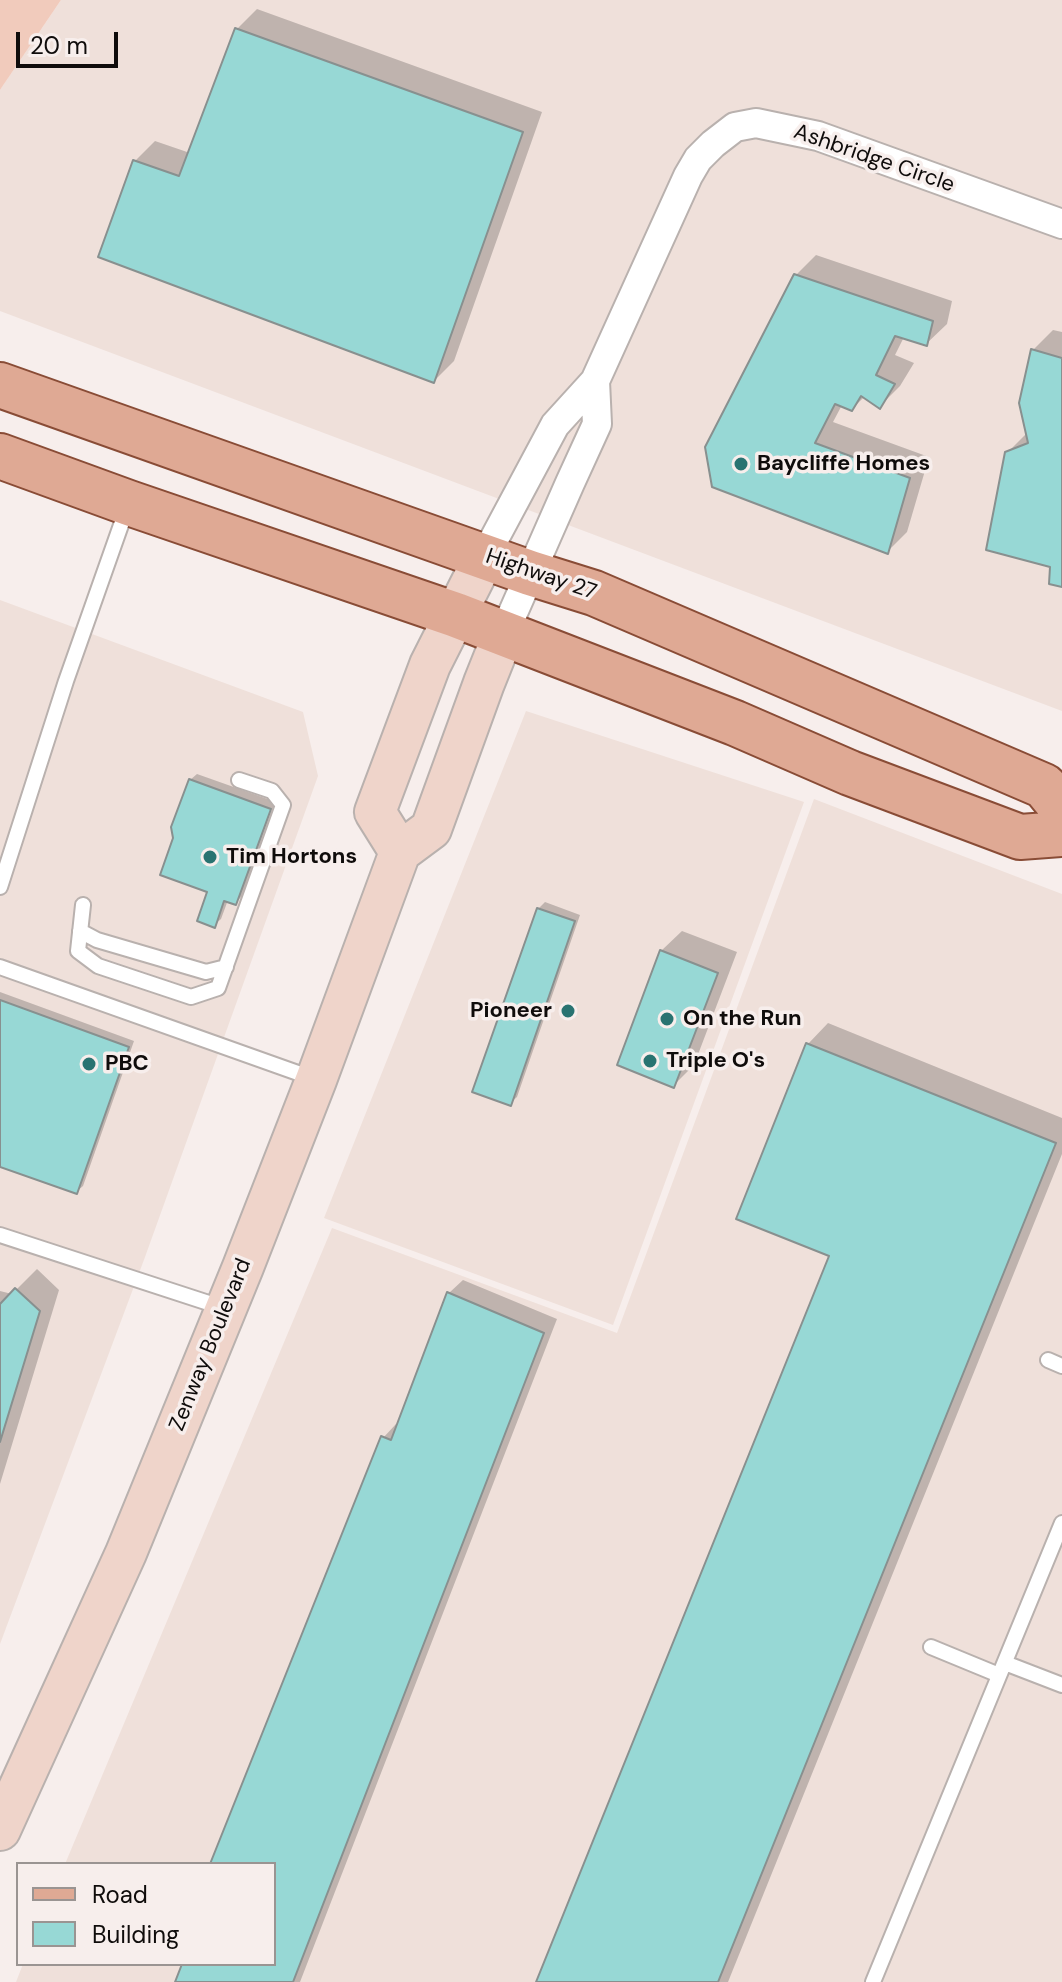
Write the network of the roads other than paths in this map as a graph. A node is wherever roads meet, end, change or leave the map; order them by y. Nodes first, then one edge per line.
1 (1062, 224) edge
2 (595, 381) junction
3 (0, 385) edge
4 (0, 456) edge
5 (129, 503) junction
6 (485, 556) junction
7 (530, 573) junction
8 (456, 615) junction
9 (504, 633) junction
10 (239, 780) dead end
11 (1062, 808) edge
12 (1062, 834) edge
13 (400, 852) junction
14 (0, 887) edge
15 (83, 905) dead end
16 (80, 931) junction
17 (0, 967) edge
18 (226, 967) junction
19 (316, 1080) junction
20 (0, 1235) edge
21 (225, 1309) junction
22 (1062, 1523) edge
23 (931, 1647) dead end
24 (1002, 1669) junction
25 (1062, 1685) edge
26 (0, 1830) edge
27 (873, 1982) edge

1 - 2 street, Ashbridge Circle
2 - 6 street, Ashbridge Circle
2 - 7 street, Ashbridge Circle
3 - 6 main road, Highway 27
4 - 5 main road
5 - 8 main road
5 - 14 lane
6 - 7 main road, Highway 27
6 - 8 street
7 - 9 street, Ashbridge Circle
7 - 11 main road, Highway 27
8 - 9 main road
8 - 13 street
9 - 12 main road
9 - 13 street
10 - 18 lane
13 - 19 street, Zenway Boulevard
15 - 16 lane
16 - 18 lane
16 - 18 lane
17 - 19 lane
19 - 21 street, Zenway Boulevard
20 - 21 lane
21 - 26 street, Zenway Boulevard
22 - 24 lane
23 - 24 lane
24 - 25 lane
24 - 27 lane

